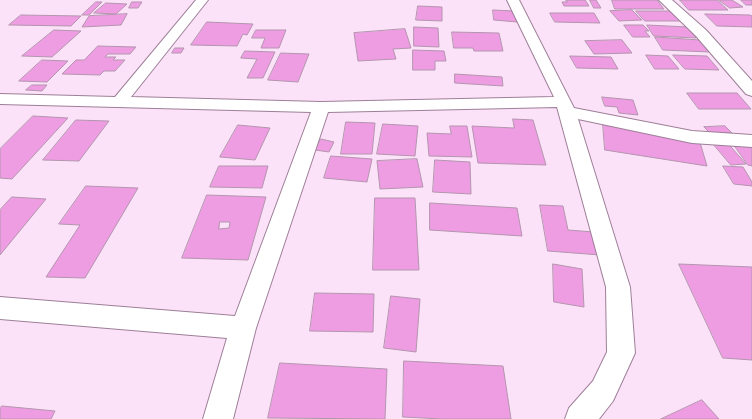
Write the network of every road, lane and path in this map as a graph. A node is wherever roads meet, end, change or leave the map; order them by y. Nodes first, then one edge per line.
1 (202, 0) edge
2 (513, 0) edge
3 (665, 0) edge
4 (752, 91) edge
5 (0, 99) edge
6 (119, 102) junction
7 (321, 107) junction
8 (566, 107) junction
9 (752, 141) edge
10 (0, 308) edge
11 (244, 328) junction
12 (218, 419) edge
13 (580, 419) edge

1 - 6 street
2 - 8 street
3 - 4 street
5 - 6 street
6 - 7 street
7 - 8 street
7 - 11 street
8 - 9 street
8 - 13 street
10 - 11 street
11 - 12 street

